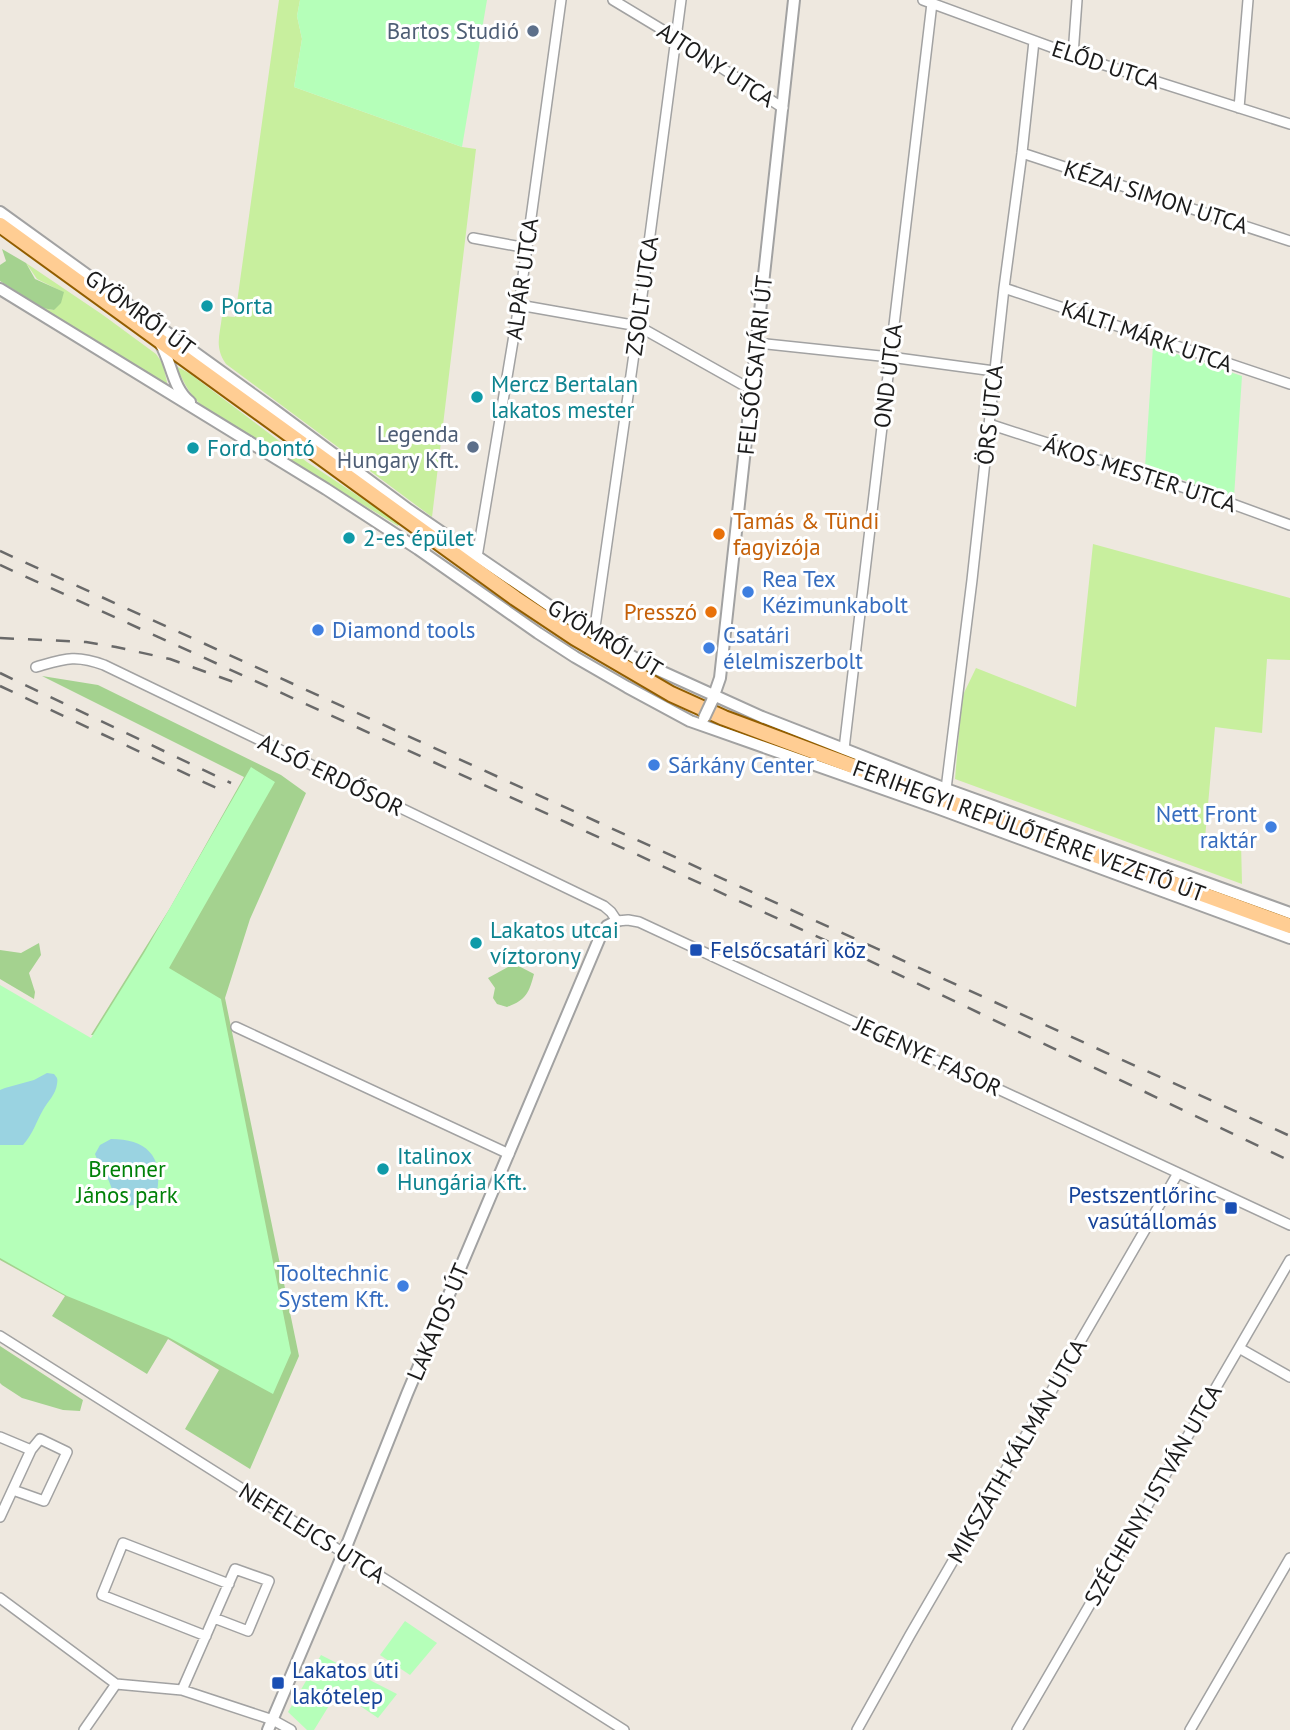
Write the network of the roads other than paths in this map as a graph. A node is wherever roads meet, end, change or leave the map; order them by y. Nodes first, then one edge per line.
1 (561, 0) edge
2 (613, 0) edge
3 (681, 0) edge
4 (794, 0) edge
5 (1077, 0) edge
6 (1248, 0) edge
7 (928, 2) edge
8 (952, 5) edge
9 (676, 38) junction
10 (1034, 41) junction
11 (1073, 55) junction
12 (783, 107) junction
13 (1239, 108) junction
14 (1290, 124) edge
15 (1022, 153) junction
16 (0, 212) edge
17 (0, 225) edge
18 (472, 238) dead end
19 (1290, 241) edge
20 (527, 248) junction
21 (1004, 288) junction
22 (0, 289) edge
23 (519, 305) junction
24 (638, 326) junction
25 (157, 337) junction
26 (757, 343) junction
27 (890, 357) junction
28 (994, 371) junction
29 (1290, 384) edge
30 (752, 390) junction
31 (209, 417) junction
32 (989, 424) junction
33 (1290, 524) edge
34 (477, 557) junction
35 (594, 634) junction
36 (36, 667) dead end
37 (713, 698) junction
38 (703, 722) junction
39 (844, 750) junction
40 (946, 789) junction
41 (1290, 913) edge
42 (617, 921) junction
43 (1290, 926) edge
44 (1290, 938) edge
45 (236, 1027) dead end
46 (509, 1154) junction
47 (1178, 1173) junction
48 (1290, 1225) edge
49 (1290, 1260) edge
50 (0, 1336) edge
51 (1238, 1348) junction
52 (1290, 1377) edge
53 (0, 1437) edge
54 (31, 1450) junction
55 (13, 1490) junction
56 (3, 1502) edge
57 (0, 1517) edge
58 (343, 1553) junction
59 (1290, 1558) edge
60 (229, 1584) junction
61 (0, 1598) edge
62 (214, 1618) junction
63 (206, 1636) junction
64 (116, 1684) junction
65 (182, 1690) junction
66 (271, 1725) edge
67 (84, 1730) edge
68 (291, 1730) edge
69 (624, 1730) edge
70 (857, 1730) edge
71 (1017, 1730) edge
72 (1190, 1730) edge

1 - 20 street, ALPÁR UTCA
2 - 9 street, AJTONY UTCA
3 - 9 street, ZSOLT UTCA
4 - 12 street, FELSŐCSATÁRI ÚT
5 - 11 street
6 - 13 street
7 - 8 street, ELŐD UTCA
7 - 27 street, OND UTCA
8 - 10 street, ELŐD UTCA
9 - 12 street, AJTONY UTCA
9 - 24 street, ZSOLT UTCA
10 - 11 street, ELŐD UTCA
10 - 15 street, ÖRS UTCA
11 - 13 street, ELŐD UTCA
12 - 26 street, FELSŐCSATÁRI ÚT
13 - 14 street, ELŐD UTCA
15 - 19 street, KÉZAI SIMON UTCA
15 - 21 street, ÖRS UTCA
16 - 34 street, GYÖMRŐI ÚT
17 - 25 main road, FERIHEGYI REPÜLŐTÉRRE VEZETŐ ÚT
18 - 20 street
20 - 23 street, ALPÁR UTCA
21 - 28 street, ÖRS UTCA
21 - 29 street, KÁLTI MÁRK UTCA
22 - 31 street, GYÖMRŐI ÚT
23 - 24 street
23 - 34 street, ALPÁR UTCA
24 - 30 street
24 - 35 street, ZSOLT UTCA
25 - 31 street, GYÖMRŐI ÚT
25 - 43 main road, FERIHEGYI REPÜLŐTÉRRE VEZETŐ ÚT
26 - 27 street
26 - 30 street, FELSŐCSATÁRI ÚT
27 - 28 street
27 - 39 street, OND UTCA
28 - 32 street, ÖRS UTCA
30 - 37 street, FELSŐCSATÁRI ÚT
31 - 38 street, GYÖMRŐI ÚT
32 - 33 street, ÁKOS MESTER UTCA
32 - 40 street, ÖRS UTCA
34 - 35 street, GYÖMRŐI ÚT
35 - 37 street, GYÖMRŐI ÚT
36 - 42 street, ALSÓ ERDŐSOR
37 - 38 street, FELSŐCSATÁRI ÚT, bridge
37 - 39 street, GYÖMRŐI ÚT
38 - 44 street, GYÖMRŐI ÚT
39 - 40 street, GYÖMRŐI ÚT
40 - 41 street, GYÖMRŐI ÚT
42 - 46 street, LAKATOS ÚT
42 - 47 street, JEGENYE FASOR
45 - 46 street
46 - 58 street, LAKATOS ÚT
47 - 48 street, JEGENYE FASOR
47 - 70 street, MIKSZÁTH KÁLMÁN UTCA
49 - 51 street, SZÉCHENYI ISTVÁN UTCA
50 - 58 street, NEFELEJCS UTCA
51 - 52 street
51 - 71 street, SZÉCHENYI ISTVÁN UTCA
53 - 54 street
54 - 55 street
54 - 55 street
55 - 56 street
56 - 57 street
58 - 66 street, LAKATOS ÚT
58 - 69 street, NEFELEJCS UTCA
59 - 72 street
60 - 62 street
60 - 62 street
60 - 63 street
61 - 64 street
62 - 63 street
63 - 65 street
64 - 65 street
64 - 67 street
65 - 66 street
66 - 68 street

